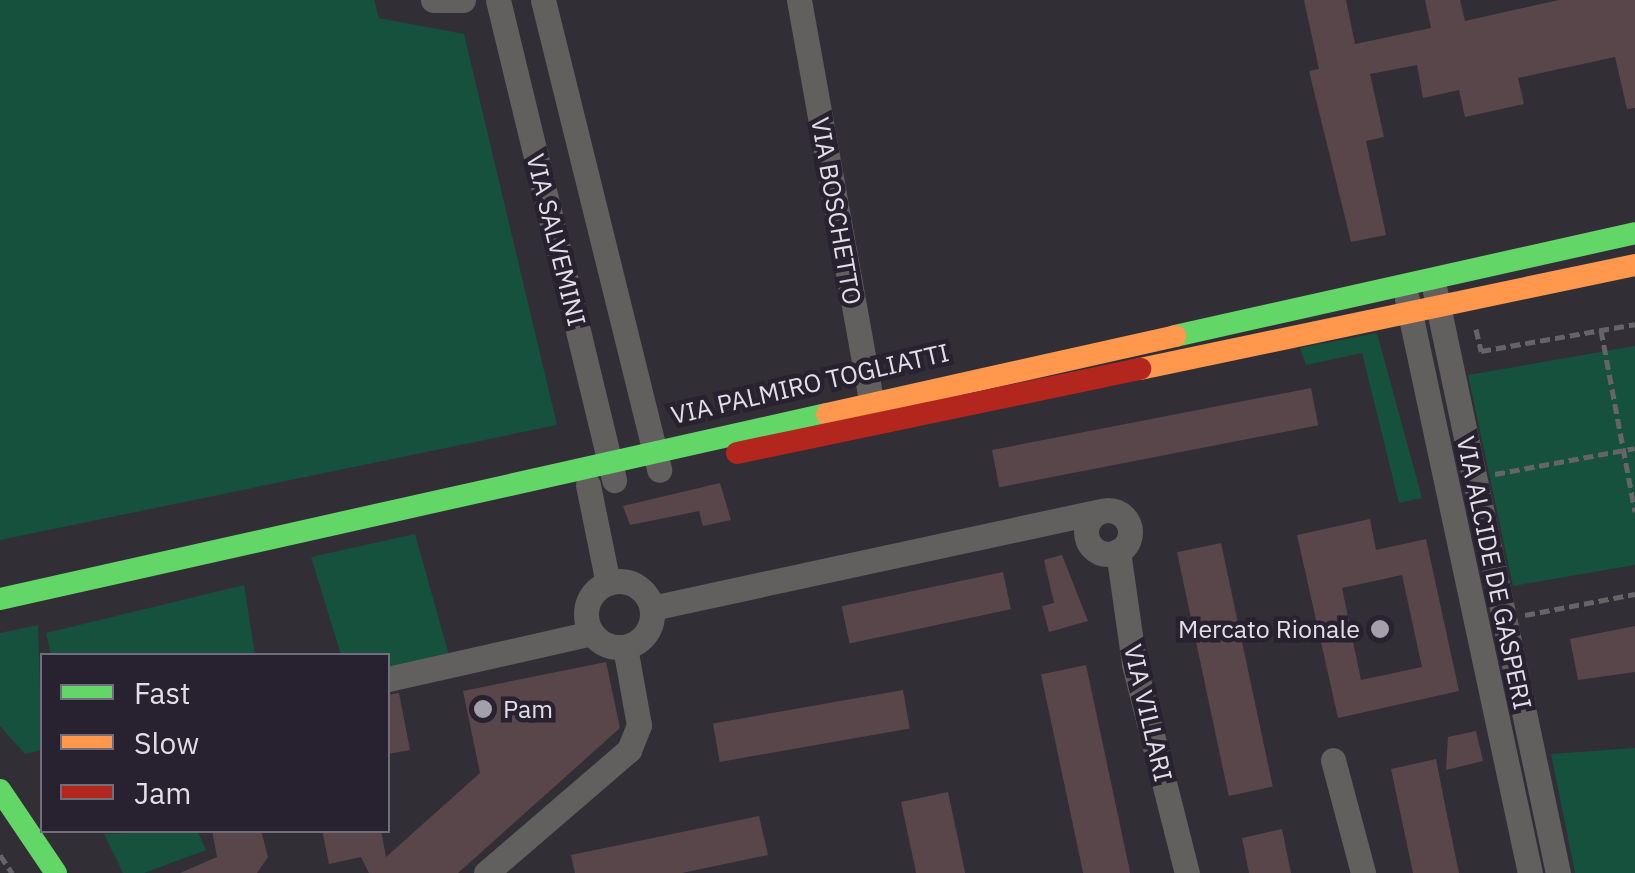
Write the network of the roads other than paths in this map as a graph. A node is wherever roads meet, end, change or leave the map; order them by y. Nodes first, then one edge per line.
1 (433, 0) edge
2 (463, 0) edge
3 (498, 0) edge
4 (544, 0) edge
5 (799, 0) edge
6 (1635, 233) edge
7 (1635, 265) edge
8 (1431, 274) junction
9 (1403, 280) junction
10 (1438, 309) junction
11 (1410, 315) junction
12 (872, 410) junction
13 (656, 459) junction
14 (611, 468) junction
15 (588, 485) junction
16 (608, 583) junction
17 (0, 598) edge
18 (652, 608) junction
19 (0, 620) edge
20 (592, 632) junction
21 (625, 646) junction
22 (390, 679) edge
23 (1334, 760) dead end
24 (0, 790) edge
25 (56, 873) edge
26 (486, 873) edge
27 (1187, 873) edge
28 (1363, 873) edge
29 (1530, 873) edge
30 (1558, 873) edge

1 - 2 street
3 - 14 street, VIA SALVEMINI
4 - 13 street, VIA SALVEMINI
5 - 12 street, VIA BOSCHETTO
6 - 8 street, VIA PALMIRO TOGLIATTI
7 - 10 street, VIA PALMIRO TOGLIATTI
8 - 9 street, VIA PALMIRO TOGLIATTI
8 - 10 street, VIA ALCIDE DE GASPERI
9 - 11 street, VIA ALCIDE DE GASPERI
9 - 12 street, VIA PALMIRO TOGLIATTI
10 - 11 street, VIA PALMIRO TOGLIATTI
10 - 30 street, VIA ALCIDE DE GASPERI
11 - 12 street, VIA PALMIRO TOGLIATTI
11 - 29 street, VIA ALCIDE DE GASPERI
12 - 13 street, VIA PALMIRO TOGLIATTI
13 - 14 street, VIA PALMIRO TOGLIATTI
14 - 15 street, VIA PALMIRO TOGLIATTI
14 - 17 street, VIA PALMIRO TOGLIATTI
15 - 16 street
15 - 19 street, VIA PALMIRO TOGLIATTI
16 - 18 street
16 - 20 street
18 - 21 street
18 - 27 street, VIA VILLARI
20 - 21 street
20 - 22 street
21 - 26 street
23 - 28 street
24 - 25 street

